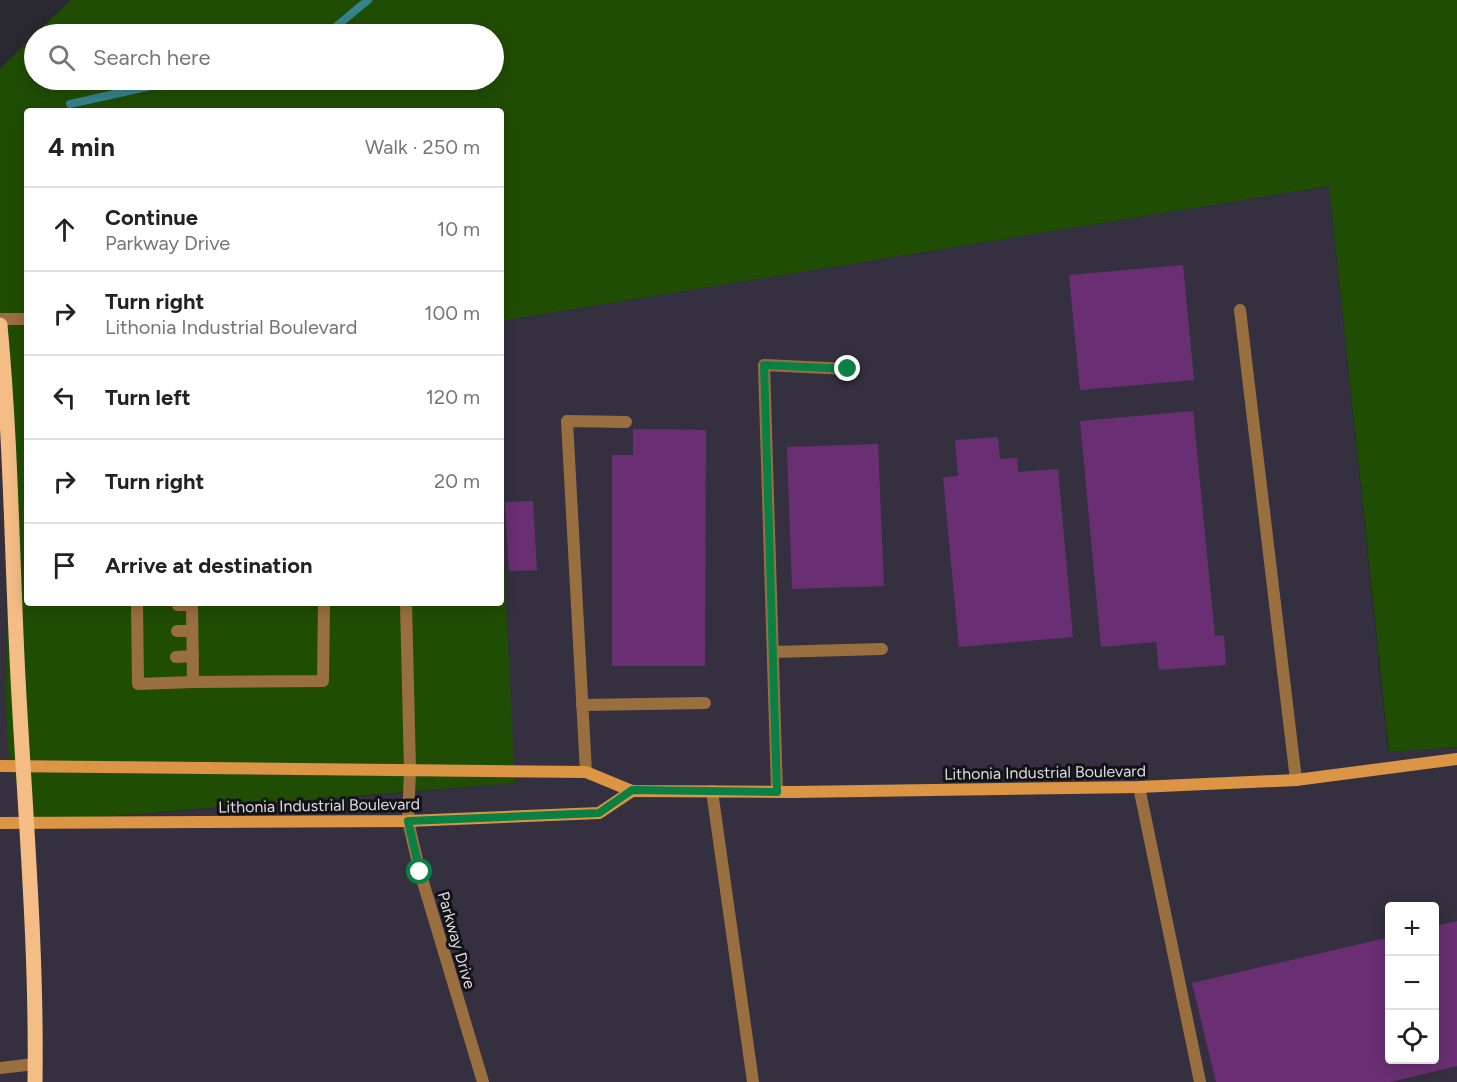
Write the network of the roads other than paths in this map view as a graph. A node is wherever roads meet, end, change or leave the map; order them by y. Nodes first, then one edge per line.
1 (1240, 310) dead end
2 (0, 319) edge
3 (24, 319) edge
4 (0, 325) edge
5 (848, 369) dead end
6 (626, 422) dead end
7 (140, 606) edge
8 (192, 606) edge
9 (324, 606) edge
10 (406, 606) edge
11 (177, 631) dead end
12 (192, 631) junction
13 (882, 649) dead end
14 (773, 652) junction
15 (193, 656) junction
16 (176, 657) dead end
17 (193, 682) junction
18 (705, 703) dead end
19 (582, 705) junction
20 (1457, 759) edge
21 (0, 766) edge
22 (22, 766) junction
23 (410, 770) junction
24 (586, 772) junction
25 (1296, 780) junction
26 (1139, 787) junction
27 (632, 790) junction
28 (712, 791) junction
29 (777, 792) junction
30 (408, 821) junction
31 (0, 823) edge
32 (26, 823) junction
33 (35, 1064) junction
34 (0, 1068) edge
35 (35, 1082) edge
36 (483, 1082) edge
37 (753, 1082) edge
38 (1200, 1082) edge

1 - 25 street
2 - 3 street
4 - 22 main road
5 - 14 street
6 - 19 street
7 - 17 street
8 - 12 street
9 - 17 street
10 - 23 street, Parkway Drive
11 - 12 street
12 - 15 street
13 - 14 street
14 - 29 street
15 - 16 street
15 - 17 street
18 - 19 street
19 - 24 street
20 - 25 main road, Lithonia Industrial Boulevard
21 - 22 main road, Lithonia Industrial Boulevard
22 - 23 main road, Lithonia Industrial Boulevard
22 - 32 main road
23 - 24 main road, Lithonia Industrial Boulevard
23 - 30 street, Parkway Drive
24 - 27 main road, Lithonia Industrial Boulevard
25 - 26 main road, Lithonia Industrial Boulevard
26 - 29 main road, Lithonia Industrial Boulevard
26 - 38 street
27 - 28 main road, Lithonia Industrial Boulevard
27 - 30 main road, Lithonia Industrial Boulevard
28 - 29 main road, Lithonia Industrial Boulevard
28 - 37 street
30 - 32 main road, Lithonia Industrial Boulevard
30 - 36 street, Parkway Drive
31 - 32 main road, Lithonia Industrial Boulevard
32 - 33 main road
33 - 34 street
33 - 35 main road

